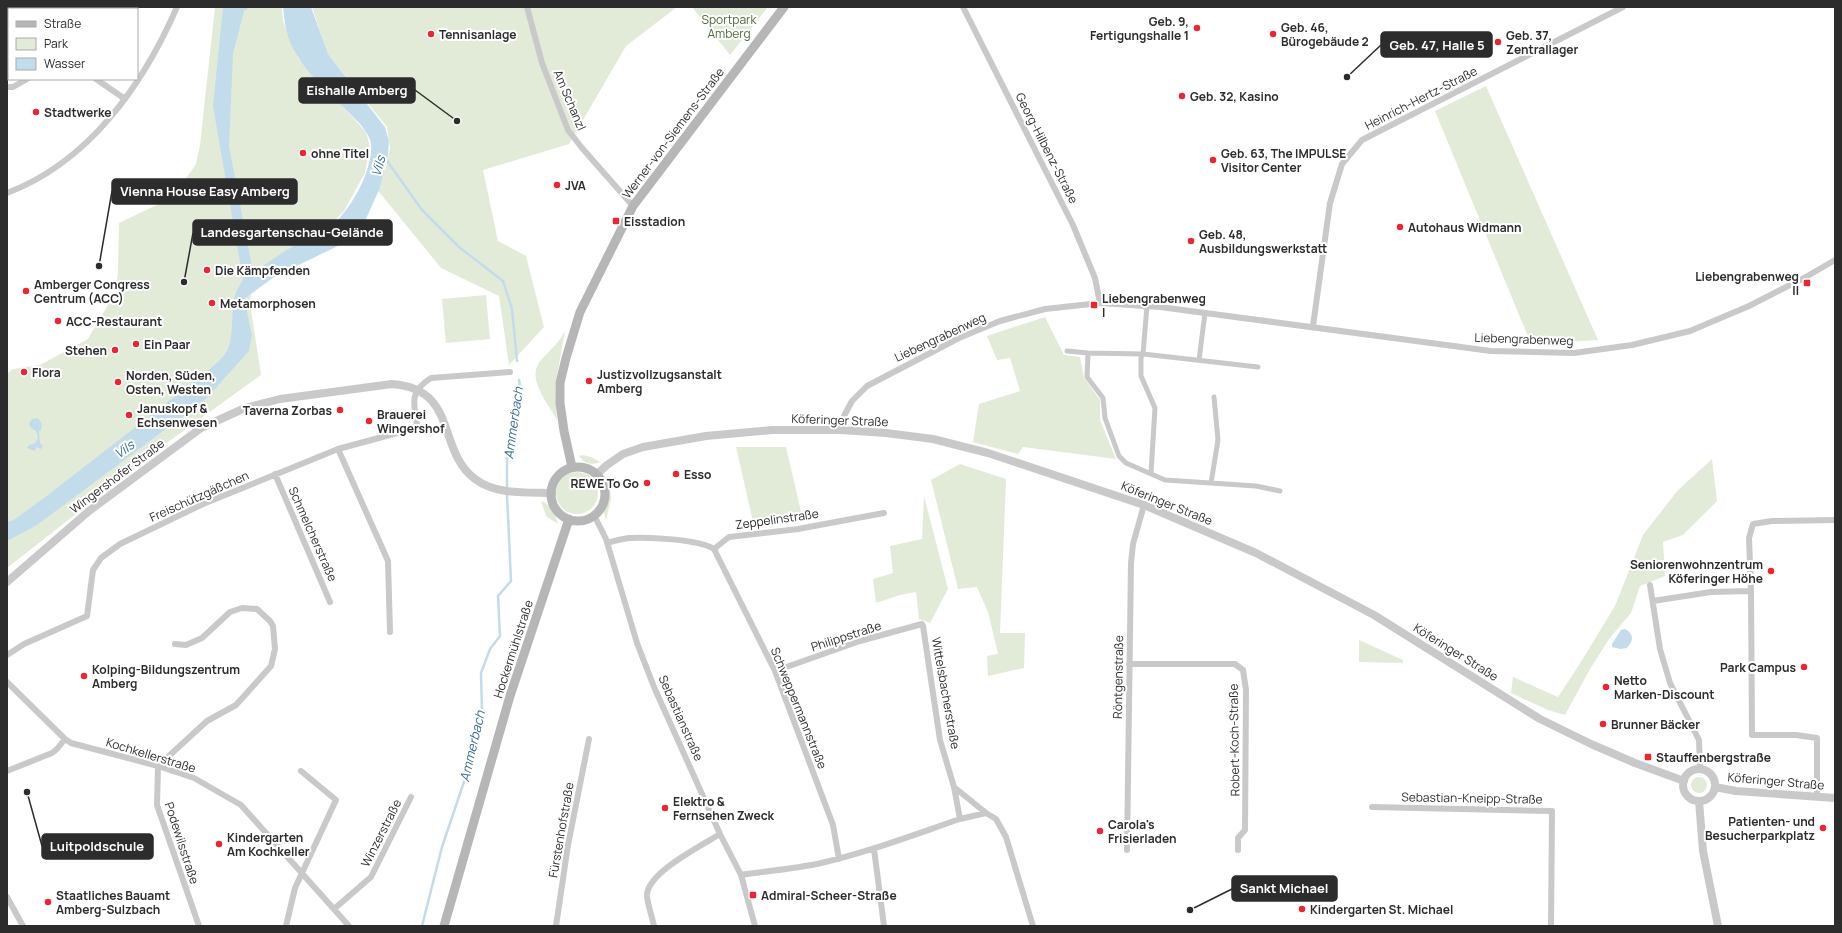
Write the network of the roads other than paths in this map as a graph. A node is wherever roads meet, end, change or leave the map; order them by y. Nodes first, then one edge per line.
1 (177, 7) edge
2 (527, 7) edge
3 (784, 7) edge
4 (963, 7) edge
5 (1623, 7) edge
6 (25, 80) edge
7 (97, 80) edge
8 (138, 80) edge
9 (138, 80) edge
10 (7, 87) edge
11 (125, 99) junction
12 (7, 193) edge
13 (632, 206) junction
14 (1835, 260) edge
15 (1100, 303) junction
16 (1147, 306) junction
17 (1205, 313) junction
18 (1313, 326) junction
19 (1067, 351) dead end
20 (1088, 353) junction
21 (1143, 354) junction
22 (1199, 360) junction
23 (1258, 367) dead end
24 (510, 372) dead end
25 (418, 390) junction
26 (1214, 396) dead end
27 (841, 430) junction
28 (338, 449) junction
29 (572, 467) junction
30 (1150, 473) junction
31 (275, 474) junction
32 (597, 474) junction
33 (1211, 483) junction
34 (1280, 491) dead end
35 (552, 493) junction
36 (1144, 505) junction
37 (884, 513) dead end
38 (594, 516) junction
39 (569, 519) junction
40 (1835, 520) edge
41 (608, 543) junction
42 (714, 549) junction
43 (7, 582) edge
44 (1650, 585) dead end
45 (1751, 591) junction
46 (1653, 601) junction
47 (330, 602) dead end
48 (923, 626) joint
49 (390, 632) dead end
50 (175, 644) dead end
51 (7, 655) edge
52 (1130, 664) junction
53 (775, 671) junction
54 (7, 682) edge
55 (65, 739) junction
56 (589, 739) dead end
57 (158, 766) junction
58 (1700, 770) junction
59 (7, 771) edge
60 (301, 771) dead end
61 (1684, 781) junction
62 (954, 787) junction
63 (1715, 787) junction
64 (1817, 796) junction
65 (410, 797) dead end
66 (1835, 798) edge
67 (1699, 801) junction
68 (1372, 808) dead end
69 (986, 813) junction
70 (960, 819) junction
71 (720, 834) junction
72 (874, 849) junction
73 (1127, 850) dead end
74 (1238, 850) dead end
75 (839, 859) junction
76 (301, 872) junction
77 (741, 875) junction
78 (7, 897) edge
79 (334, 909) junction
80 (23, 926) edge
81 (199, 926) edge
82 (286, 926) edge
83 (349, 926) edge
84 (444, 926) edge
85 (556, 926) edge
86 (654, 926) edge
87 (755, 926) edge
88 (884, 926) edge
89 (1033, 926) edge
90 (1551, 926) edge
91 (1718, 926) edge

1 - 8 street
2 - 13 street, Am Schanzl
3 - 13 main road, Werner-von-Siemens-Straße
4 - 15 street, Georg-Hilbenz-Straße
5 - 18 street, Heinrich-Hertz-Straße
6 - 10 street
7 - 11 street
9 - 11 street
11 - 12 street
13 - 29 main road, Werner-von-Siemens-Straße
14 - 18 street, Liebengrabenweg
15 - 16 street, Liebengrabenweg
15 - 27 street, Liebengrabenweg
16 - 17 street, Liebengrabenweg
16 - 21 street
17 - 18 street, Liebengrabenweg
17 - 22 street
19 - 20 street
20 - 21 street
20 - 30 street
21 - 22 street
21 - 30 street
22 - 23 street
24 - 25 street
25 - 28 street, Freischützgäßchen
25 - 35 street, Wingershofer Straße
25 - 43 street, Wingershofer Straße
26 - 33 street
27 - 32 street, Köferinger Straße
27 - 36 street, Köferinger Straße
28 - 31 street, Freischützgäßchen
28 - 49 street
29 - 32 main road
29 - 35 main road
30 - 33 street
31 - 47 street, Schmelcherstraße
31 - 51 street, Freischützgäßchen
32 - 38 main road
33 - 34 street
35 - 39 main road
36 - 52 street, Röntgenstraße
36 - 61 street, Köferinger Straße
37 - 42 street, Zeppelinstraße
38 - 39 main road
38 - 41 street, Sebastianstraße
39 - 84 main road, Hockermühlstraße
40 - 45 street
41 - 42 street
41 - 71 street, Sebastianstraße
42 - 53 street, Schweppermannstraße
44 - 46 street
45 - 46 street
45 - 64 street
46 - 58 street
48 - 53 street, Philippstraße
48 - 62 street, Wittelsbacherstraße
50 - 57 street
52 - 73 street, Röntgenstraße
52 - 74 street, Robert-Koch-Straße
53 - 75 street, Schweppermannstraße
54 - 55 street, Kochkellerstraße
55 - 57 street, Kochkellerstraße
55 - 59 street
56 - 85 street, Fürstenhofstraße
57 - 76 street, Kochkellerstraße
57 - 81 street, Podewilsstraße
58 - 61 street
58 - 63 street
60 - 76 street
61 - 67 street
62 - 69 street
62 - 70 street, Wittelsbacherstraße
63 - 64 street, Köferinger Straße
63 - 67 street
64 - 66 street, Köferinger Straße
65 - 79 street, Winzerstraße
67 - 91 street
68 - 90 street, Sebastian-Kneipp-Straße
69 - 70 street
69 - 89 street
70 - 72 street
71 - 77 street, Sebastianstraße
71 - 86 street
72 - 75 street
72 - 88 street
75 - 77 street
76 - 79 street, Kochkellerstraße
76 - 82 street
77 - 87 street, Sebastianstraße
78 - 80 street
79 - 83 street, Kochkellerstraße

